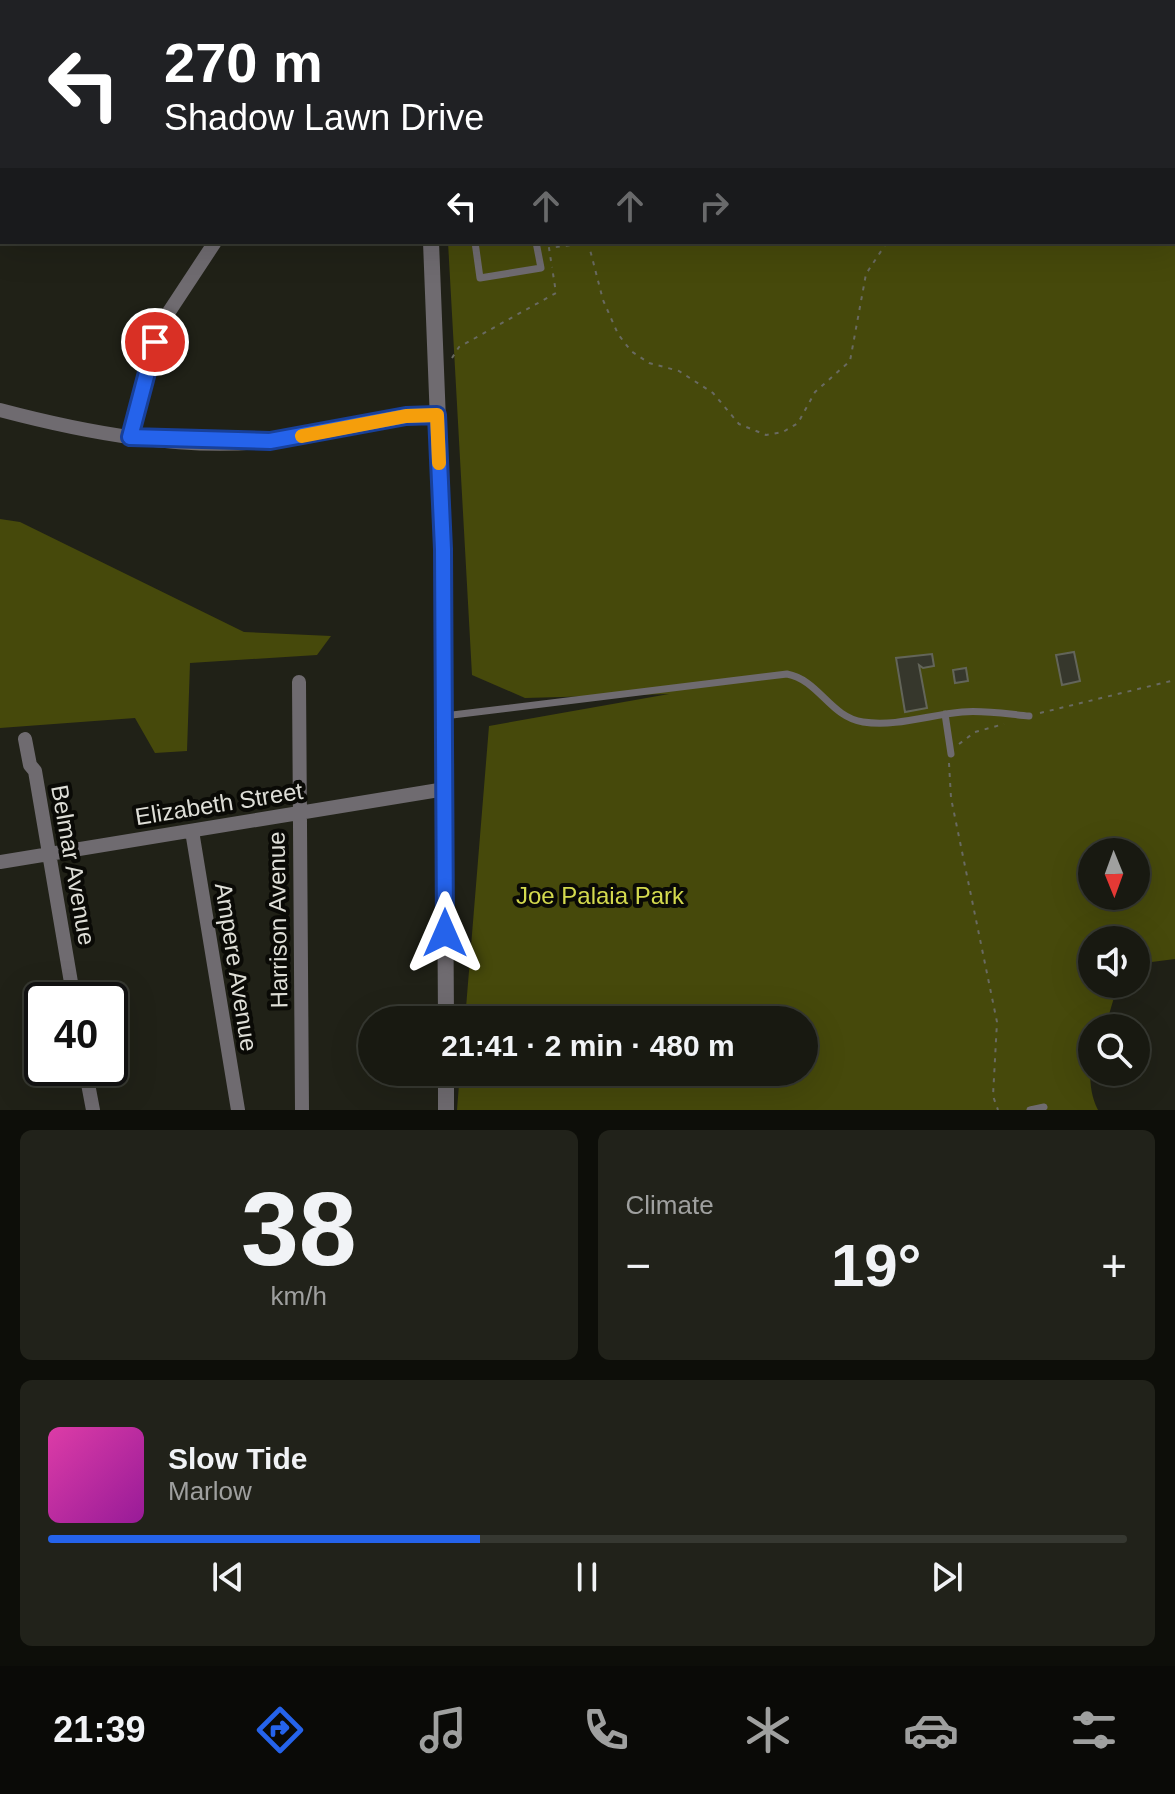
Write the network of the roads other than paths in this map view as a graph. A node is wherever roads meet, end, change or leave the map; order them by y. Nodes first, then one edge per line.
1 (214, 244) edge
2 (431, 244) edge
3 (475, 244) edge
4 (536, 244) edge
5 (0, 410) edge
6 (437, 415) junction
7 (130, 437) junction
8 (299, 682) dead end
9 (945, 714) junction
10 (444, 716) junction
11 (1029, 716) road end
12 (25, 739) dead end
13 (951, 754) road end
14 (445, 789) junction
15 (298, 813) junction
16 (192, 831) junction
17 (49, 854) junction
18 (0, 862) edge
19 (71, 982) edge
20 (446, 1006) edge
21 (88, 1086) edge
22 (446, 1086) edge
23 (1044, 1107) dead end
24 (93, 1110) edge
25 (238, 1110) edge
26 (302, 1110) edge
27 (446, 1110) edge
28 (1030, 1110) edge

1 - 7 street
2 - 6 street
3 - 4 lane
5 - 7 street
6 - 7 street
6 - 10 street
8 - 15 street, Harrison Avenue
9 - 10 lane
9 - 11 lane
9 - 13 lane
10 - 14 street
12 - 17 street, Belmar Avenue
14 - 15 street, Elizabeth Street
14 - 20 street
15 - 16 street, Elizabeth Street
15 - 26 street, Harrison Avenue
16 - 17 street, Elizabeth Street
16 - 25 street, Ampere Avenue
17 - 18 street, Elizabeth Street
17 - 19 street, Belmar Avenue
21 - 24 street
22 - 27 street
23 - 28 lane

